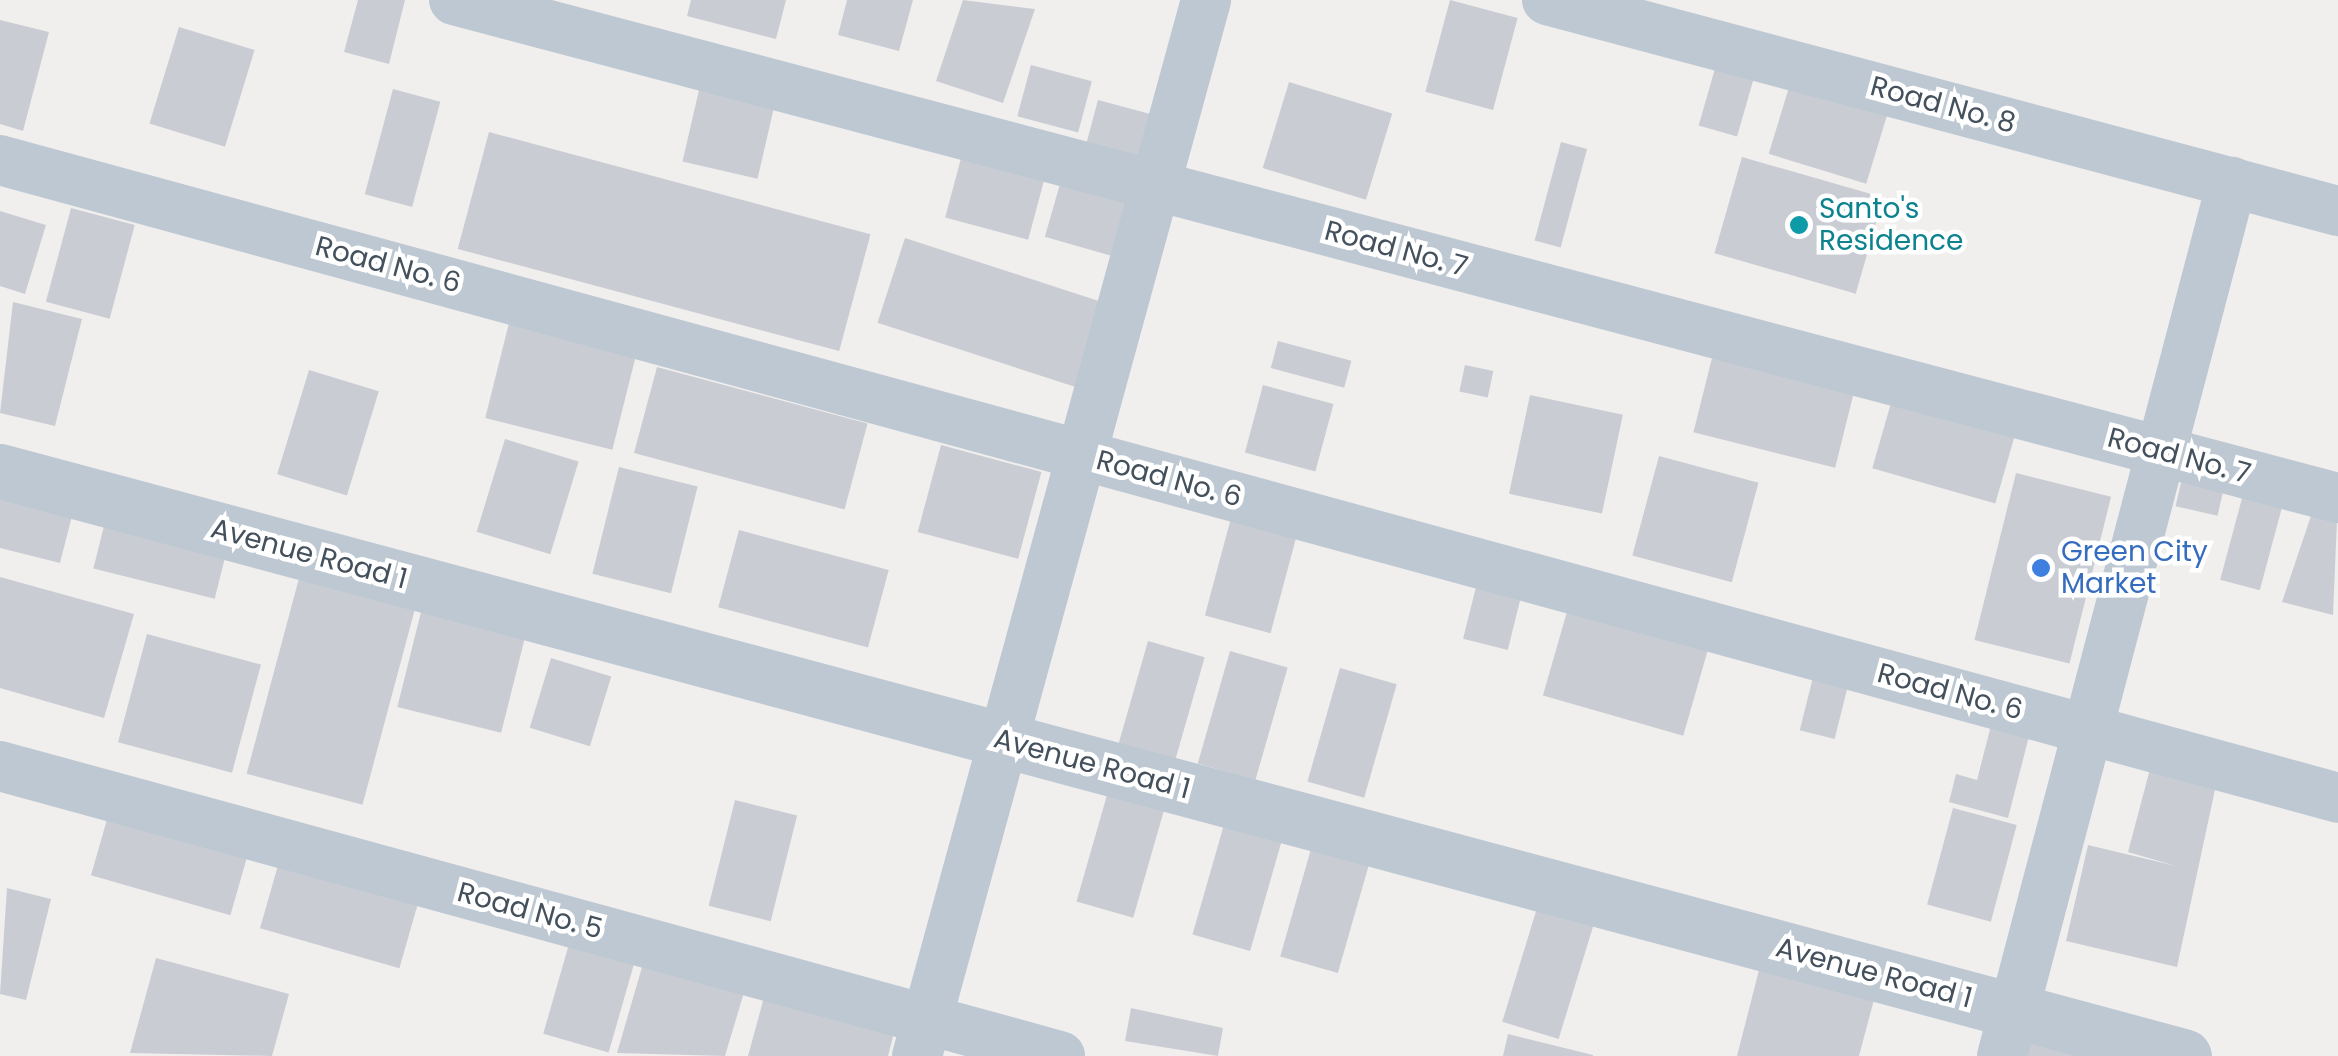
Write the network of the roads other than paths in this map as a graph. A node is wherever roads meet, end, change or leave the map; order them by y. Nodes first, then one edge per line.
1 (454, 0) edge
2 (1206, 0) edge
3 (1547, 0) edge
4 (0, 160) edge
5 (2232, 182) junction
6 (1156, 186) junction
7 (2338, 211) edge
8 (2161, 451) junction
9 (1082, 455) junction
10 (0, 471) edge
11 (2338, 498) edge
12 (2088, 730) junction
13 (1004, 740) junction
14 (0, 766) edge
15 (2338, 798) edge
16 (2008, 1033) edge
17 (922, 1038) edge
18 (1060, 1056) edge
19 (2184, 1056) edge

1 - 6 street, Road No. 7
2 - 6 street
3 - 5 street, Road No. 8
4 - 9 street, Road No. 6
5 - 7 street, Road No. 8
5 - 8 street
6 - 8 street, Road No. 7
6 - 9 street
8 - 11 street, Road No. 7
8 - 12 street
9 - 12 street, Road No. 6
9 - 13 street
10 - 13 street, Avenue Road 1
12 - 15 street, Road No. 6
12 - 16 street
13 - 16 street, Avenue Road 1
13 - 17 street
14 - 17 street, Road No. 5
16 - 19 street, Avenue Road 1
17 - 18 street, Road No. 5

